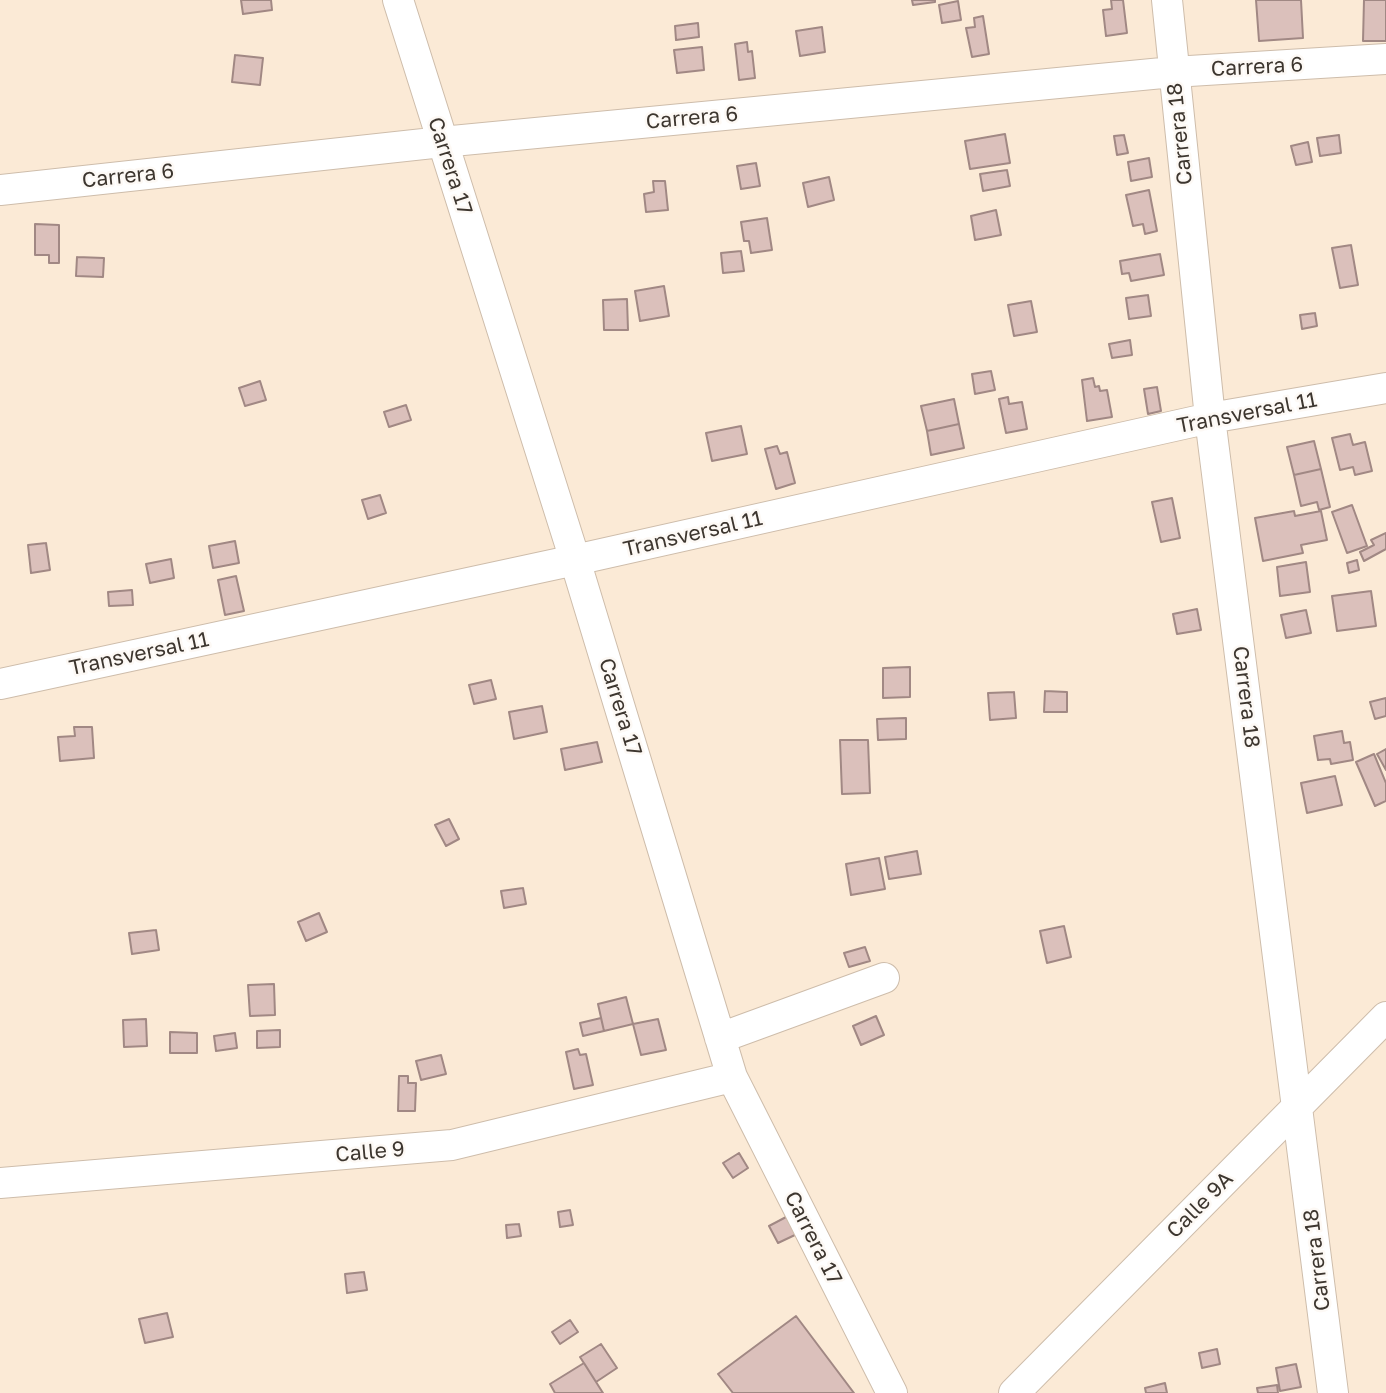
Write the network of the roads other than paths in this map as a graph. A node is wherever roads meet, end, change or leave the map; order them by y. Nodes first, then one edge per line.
1 (398, 0) edge
2 (1167, 0) edge
3 (1386, 59) edge
4 (1173, 72) junction
5 (442, 142) junction
6 (0, 190) edge
7 (1386, 388) edge
8 (1210, 418) junction
9 (575, 560) junction
10 (0, 684) edge
11 (884, 978) dead end
12 (1386, 1017) edge
13 (720, 1038) junction
14 (732, 1077) junction
15 (1298, 1106) junction
16 (0, 1183) edge
17 (892, 1393) edge
18 (1014, 1393) edge
19 (1333, 1393) edge

1 - 5 street, Carrera 17
2 - 4 street, Carrera 18
3 - 4 street, Carrera 6
4 - 5 street, Carrera 6
4 - 8 street, Carrera 18
5 - 6 street, Carrera 6
5 - 9 street, Carrera 17
7 - 8 street, Transversal 11
8 - 9 street, Transversal 11
8 - 15 street, Carrera 18
9 - 10 street, Transversal 11
9 - 13 street, Carrera 17
11 - 13 street
12 - 15 street, Calle 9A
13 - 14 street, Carrera 17
14 - 16 street, Calle 9
14 - 17 street, Carrera 17
15 - 18 street, Calle 9A
15 - 19 street, Carrera 18

